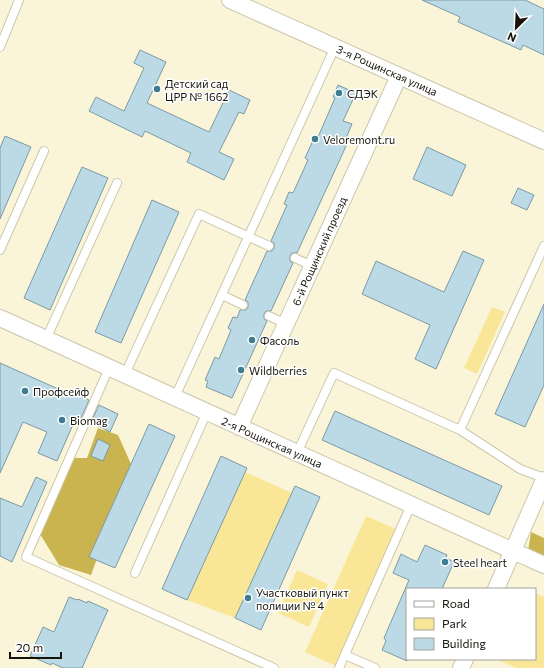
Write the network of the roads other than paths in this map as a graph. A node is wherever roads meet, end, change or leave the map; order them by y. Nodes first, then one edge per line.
1 (19, 0) edge
2 (234, 1) edge
3 (0, 47) edge
4 (334, 47) junction
5 (399, 76) junction
6 (544, 141) edge
7 (44, 151) dead end
8 (117, 183) dead end
9 (248, 236) junction
10 (269, 246) dead end
11 (544, 246) edge
12 (0, 250) edge
13 (295, 258) dead end
14 (312, 266) junction
15 (222, 295) junction
16 (243, 305) dead end
17 (269, 316) dead end
18 (0, 318) edge
19 (286, 324) junction
20 (46, 339) junction
21 (109, 368) junction
22 (125, 374) junction
23 (175, 397) junction
24 (207, 412) junction
25 (239, 427) junction
26 (460, 430) junction
27 (298, 453) junction
28 (544, 479) edge
29 (411, 505) junction
30 (513, 551) junction
31 (544, 565) edge
32 (135, 573) dead end
33 (496, 588) edge
34 (345, 655) junction
35 (274, 668) edge
36 (339, 668) edge
37 (375, 668) edge

1 - 3 lane
2 - 4 street, 3-я Рощинская улица
4 - 5 street, 3-я Рощинская улица
4 - 9 lane
5 - 6 street, 3-я Рощинская улица
5 - 14 street, 6-й Рощинский проезд
7 - 12 lane
8 - 20 lane
9 - 10 lane
9 - 15 lane
9 - 22 lane
11 - 26 lane
13 - 14 lane
14 - 19 street, 6-й Рощинский проезд
15 - 16 lane
15 - 23 lane
17 - 19 lane
18 - 20 street, 2-я Рощинская улица
19 - 25 street, 6-й Рощинский проезд
20 - 21 street, 2-я Рощинская улица
21 - 22 street, 2-я Рощинская улица
21 - 35 lane
22 - 23 street, 2-я Рощинская улица
23 - 24 street, 2-я Рощинская улица
24 - 25 street, 2-я Рощинская улица
24 - 32 lane
25 - 27 street, 2-я Рощинская улица
26 - 27 lane
26 - 28 lane
27 - 29 street, 2-я Рощинская улица
28 - 30 street
29 - 30 street, 2-я Рощинская улица
29 - 34 lane
30 - 31 street, 2-я Рощинская улица
30 - 33 street
34 - 36 lane
34 - 37 lane

